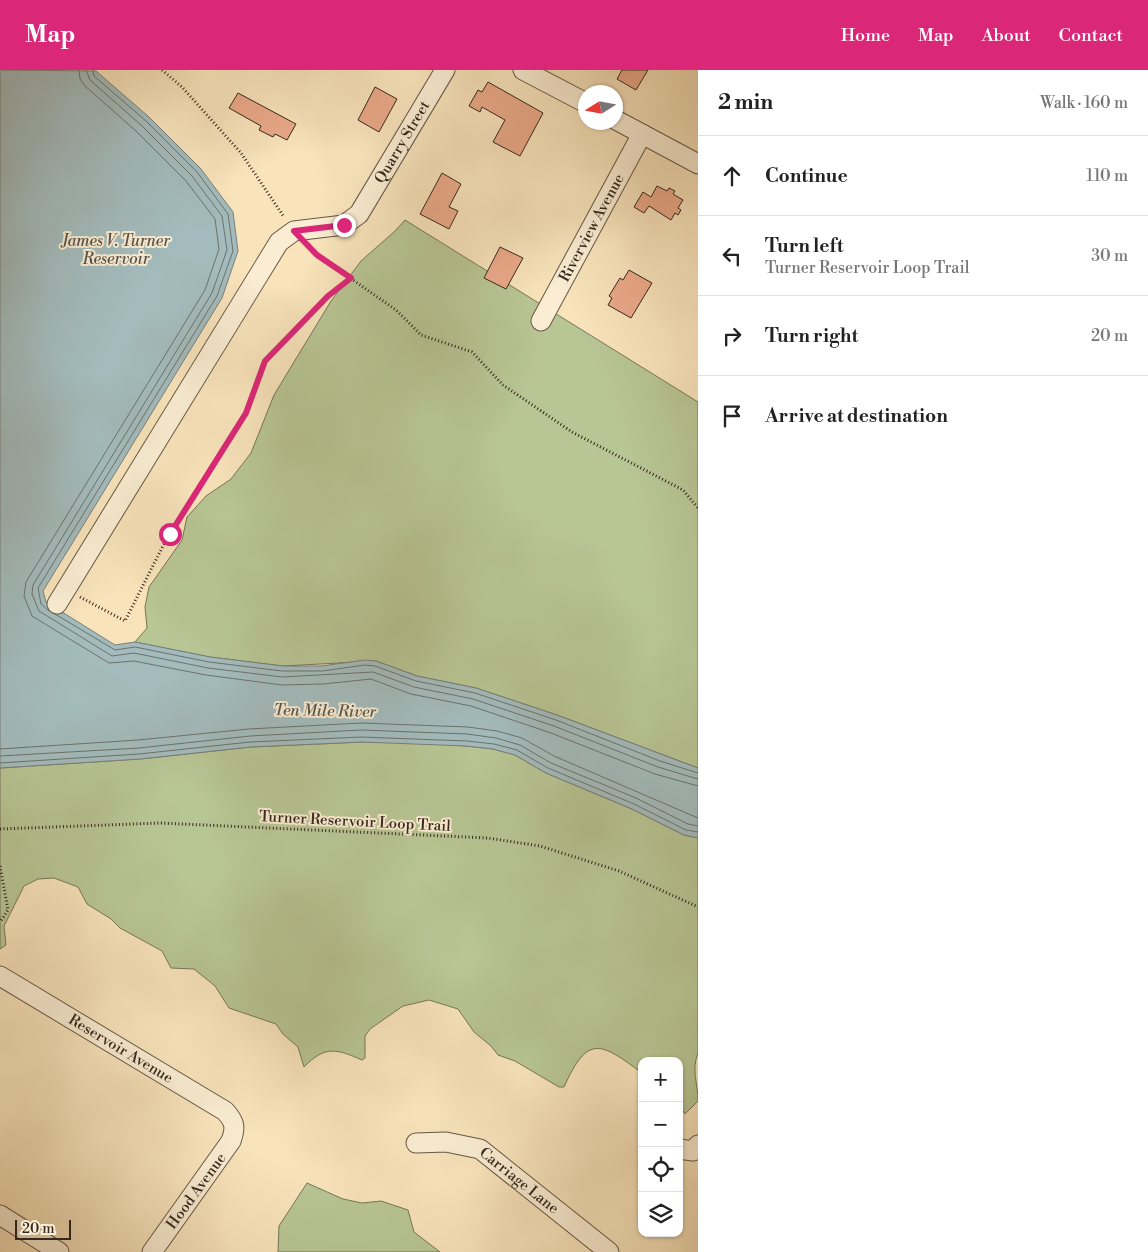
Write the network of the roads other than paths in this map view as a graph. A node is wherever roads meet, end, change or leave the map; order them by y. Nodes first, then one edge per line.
1 (445, 70) edge
2 (522, 70) edge
3 (578, 99) edge
4 (623, 124) edge
5 (642, 134) junction
6 (698, 164) edge
7 (541, 321) dead end
8 (61, 597) road end
9 (0, 976) edge
10 (235, 1128) joint
11 (416, 1143) dead end
12 (698, 1145) edge
13 (683, 1150) edge
14 (0, 1215) edge
15 (59, 1252) edge
16 (152, 1252) edge
17 (609, 1252) edge

1 - 8 street, Quarry Street
2 - 3 street
4 - 5 street
5 - 6 street
5 - 7 street, Riverview Avenue
9 - 10 street, Reservoir Avenue
10 - 16 street, Hood Avenue
11 - 17 street, Carriage Lane
12 - 13 street
14 - 15 street

